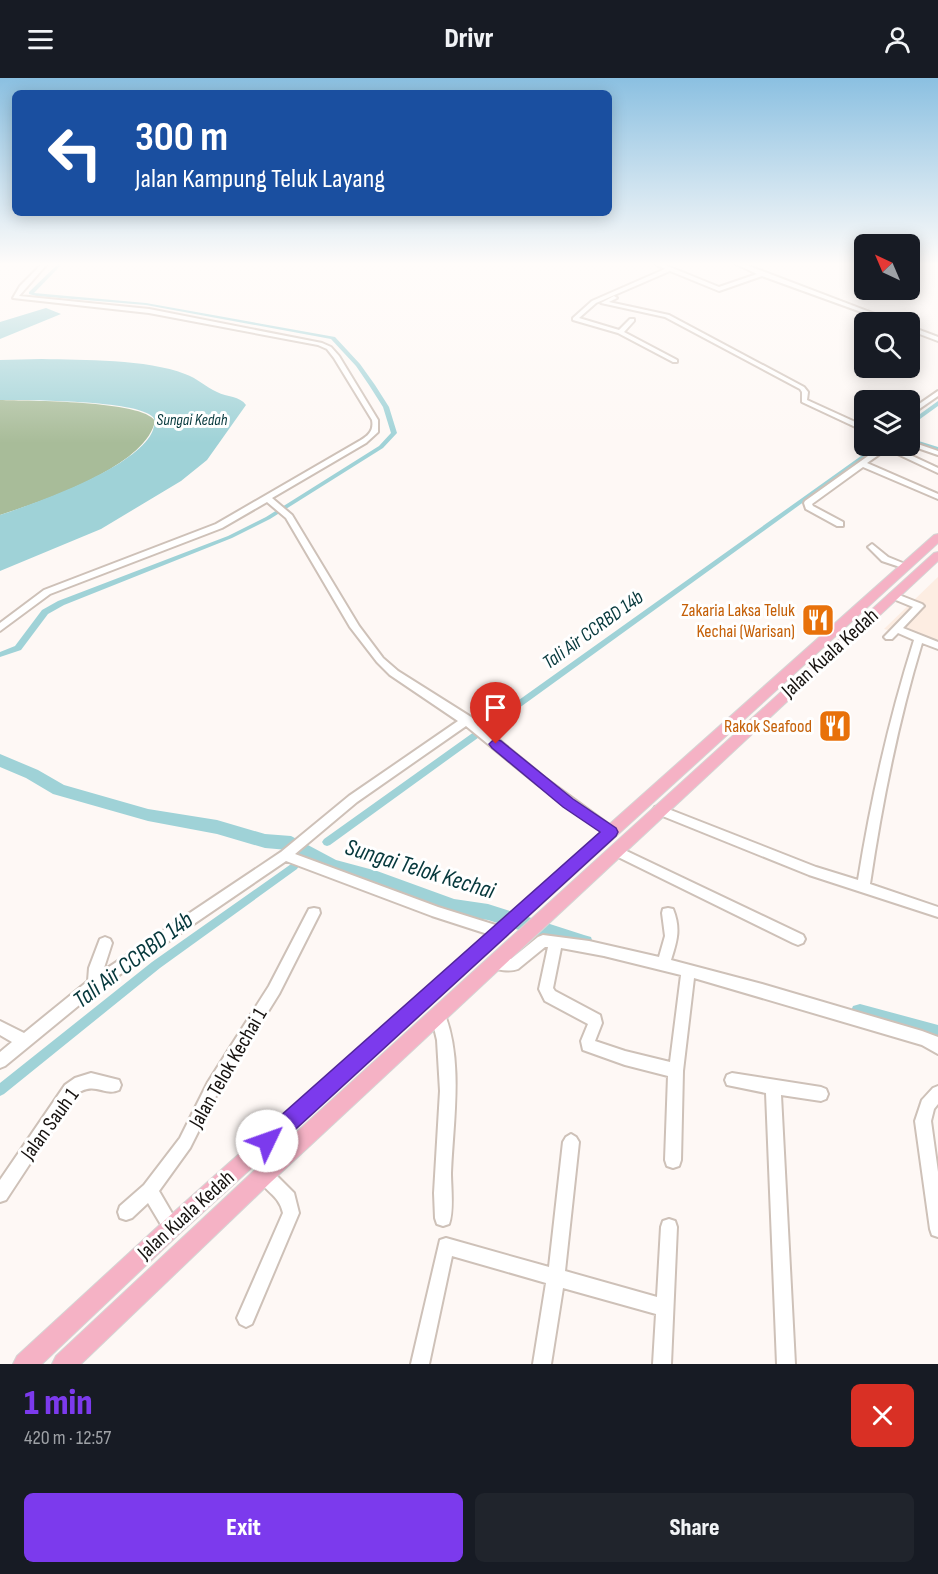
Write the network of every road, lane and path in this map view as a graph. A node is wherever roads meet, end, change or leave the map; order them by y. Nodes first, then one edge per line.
1 (216, 323) edge
2 (585, 323) edge
3 (629, 323) edge
4 (680, 323) edge
5 (620, 332) junction
6 (920, 332) edge
7 (938, 339) edge
8 (675, 361) dead end
9 (938, 393) edge
10 (920, 406) edge
11 (854, 424) edge
12 (920, 447) edge
13 (938, 453) edge
14 (871, 456) edge
15 (907, 456) edge
16 (861, 463) junction
17 (938, 471) edge
18 (938, 497) edge
19 (267, 498) junction
20 (840, 524) dead end
21 (938, 537) edge
22 (872, 547) dead end
23 (938, 555) edge
24 (906, 566) junction
25 (894, 596) junction
26 (0, 628) edge
27 (896, 629) junction
28 (888, 637) dead end
29 (920, 638) junction
30 (938, 646) edge
31 (812, 650) junction
32 (827, 657) junction
33 (469, 722) junction
34 (699, 752) junction
35 (716, 757) junction
36 (659, 810) junction
37 (611, 832) junction
38 (616, 851) junction
39 (288, 852) junction
40 (863, 887) junction
41 (938, 912) edge
42 (314, 913) dead end
43 (668, 913) dead end
44 (506, 936) junction
45 (798, 939) dead end
46 (105, 942) dead end
47 (556, 942) junction
48 (664, 960) junction
49 (494, 963) junction
50 (688, 970) junction
51 (96, 984) junction
52 (438, 1015) junction
53 (0, 1028) edge
54 (25, 1041) junction
55 (938, 1047) edge
56 (0, 1061) edge
57 (676, 1071) junction
58 (732, 1080) dead end
59 (114, 1085) dead end
60 (773, 1087) junction
61 (938, 1093) edge
62 (821, 1095) dead end
63 (571, 1142) dead end
64 (673, 1160) dead end
65 (264, 1175) junction
66 (150, 1191) junction
67 (0, 1194) edge
68 (126, 1212) dead end
69 (443, 1218) dead end
70 (172, 1227) junction
71 (669, 1227) dead end
72 (938, 1229) edge
73 (556, 1276) junction
74 (665, 1308) junction
75 (246, 1318) dead end
76 (25, 1364) edge
77 (64, 1364) edge
78 (420, 1364) edge
79 (542, 1364) edge
80 (662, 1364) edge
81 (786, 1364) edge

1 - 19 street
2 - 5 street
3 - 5 street
4 - 11 street
5 - 8 street
6 - 7 street
9 - 10 street
12 - 13 street
14 - 16 street
15 - 17 street
16 - 18 street
16 - 20 street
19 - 26 street
19 - 33 street
21 - 24 main road, Jalan Kuala Kedah
22 - 24 street
23 - 25 main road, Jalan Kuala Kedah
24 - 31 main road, Jalan Kuala Kedah
25 - 27 street
25 - 32 main road, Jalan Kuala Kedah
27 - 28 street
27 - 29 street
29 - 30 street
29 - 40 street
31 - 32 main road
31 - 34 main road, Jalan Kuala Kedah
32 - 35 main road, Jalan Kuala Kedah
33 - 37 street
33 - 39 street
34 - 35 main road
34 - 37 main road, Jalan Kuala Kedah
35 - 36 main road, Jalan Kuala Kedah
36 - 38 main road, Jalan Kuala Kedah
36 - 40 street
37 - 44 main road, Jalan Kuala Kedah
38 - 44 main road, Jalan Kuala Kedah
38 - 45 street
39 - 44 street
39 - 51 street
40 - 41 street
42 - 66 street, Jalan Telok Kechai 1
43 - 48 street
44 - 49 main road, Jalan Kuala Kedah
44 - 70 main road, Jalan Kuala Kedah
46 - 51 street
47 - 48 street
47 - 49 street
47 - 57 street
48 - 50 street
49 - 52 main road, Jalan Kuala Kedah
50 - 55 street
50 - 57 street
51 - 54 street
52 - 65 main road, Jalan Kuala Kedah
52 - 69 street
53 - 54 street
54 - 56 street
57 - 64 street
58 - 60 street
59 - 67 street, Jalan Sauh 1
60 - 62 street
60 - 81 street
61 - 72 street
63 - 73 street
65 - 75 street
65 - 77 main road, Jalan Kuala Kedah
66 - 68 street, Jalan Telok Kechai 1
66 - 70 street
70 - 76 main road, Jalan Kuala Kedah
71 - 74 street
73 - 74 street
73 - 78 street
73 - 79 street
74 - 80 street

